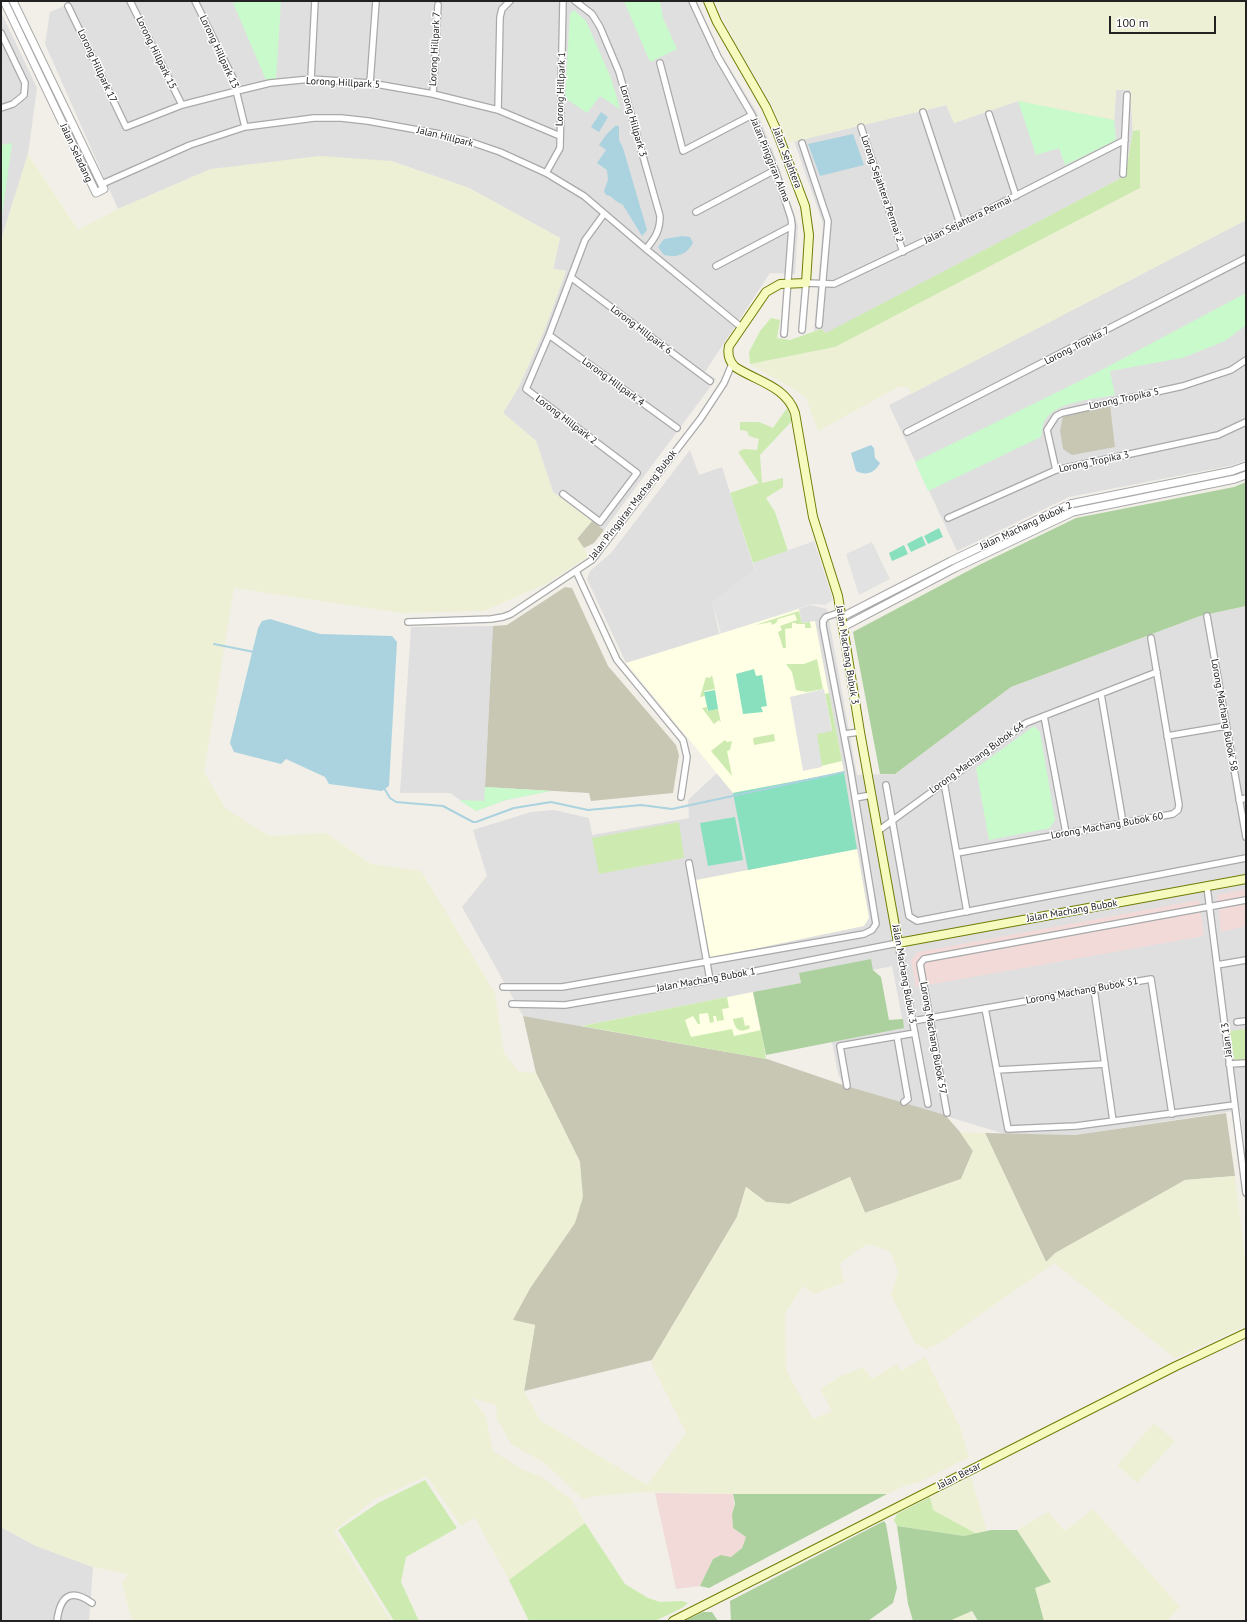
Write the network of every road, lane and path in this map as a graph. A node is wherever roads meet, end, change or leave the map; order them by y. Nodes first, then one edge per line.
1 (4, 1) edge
2 (13, 1) edge
3 (130, 1) edge
4 (195, 1) edge
5 (315, 1) edge
6 (376, 1) edge
7 (510, 1) edge
8 (563, 1) edge
9 (575, 1) edge
10 (692, 1) edge
11 (708, 1) edge
12 (438, 5) dead end
13 (68, 6) dead end
14 (1, 33) edge
15 (660, 63) dead end
16 (311, 79) junction
17 (370, 83) junction
18 (237, 91) junction
19 (433, 94) junction
20 (1127, 95) dead end
21 (182, 105) junction
22 (1, 108) edge
23 (498, 110) junction
24 (923, 112) dead end
25 (989, 114) dead end
26 (752, 115) junction
27 (126, 127) joint
28 (245, 127) junction
29 (861, 127) dead end
30 (560, 136) junction
31 (1125, 140) junction
32 (802, 143) dead end
33 (775, 170) junction
34 (546, 173) junction
35 (1123, 174) dead end
36 (102, 184) junction
37 (1016, 196) junction
38 (696, 212) dead end
39 (604, 214) junction
40 (960, 224) junction
41 (792, 226) junction
42 (646, 249) junction
43 (903, 252) junction
44 (1246, 258) edge
45 (716, 266) dead end
46 (572, 278) junction
47 (788, 282) junction
48 (806, 283) junction
49 (822, 284) junction
50 (819, 325) dead end
51 (741, 327) junction
52 (802, 330) dead end
53 (784, 334) dead end
54 (549, 335) junction
55 (1246, 360) edge
56 (732, 364) junction
57 (710, 381) dead end
58 (1246, 422) edge
59 (677, 428) dead end
60 (907, 432) dead end
61 (1246, 466) edge
62 (1056, 470) junction
63 (1246, 476) edge
64 (563, 494) dead end
65 (948, 518) dead end
66 (576, 571) junction
67 (892, 592) junction
68 (896, 600) junction
69 (841, 615) junction
70 (1207, 616) dead end
71 (408, 622) dead end
72 (843, 627) junction
73 (1151, 638) dead end
74 (1157, 672) junction
75 (1101, 694) junction
76 (1044, 716) junction
77 (1226, 726) junction
78 (860, 732) junction
79 (844, 734) junction
80 (1168, 736) junction
81 (944, 782) junction
82 (886, 785) dead end
83 (871, 795) junction
84 (680, 797) dead end
85 (855, 798) junction
86 (1246, 798) edge
87 (1239, 800) junction
88 (892, 819) junction
89 (1123, 823) junction
90 (878, 831) junction
91 (1066, 833) junction
92 (1246, 837) edge
93 (957, 853) junction
94 (1246, 858) edge
95 (689, 863) dead end
96 (1246, 879) edge
97 (1207, 887) junction
98 (1246, 900) edge
99 (1210, 906) junction
100 (967, 912) junction
101 (911, 919) joint
102 (898, 943) junction
103 (1246, 960) edge
104 (707, 962) junction
105 (1217, 965) junction
106 (710, 980) junction
107 (503, 987) dead end
108 (1094, 989) junction
109 (512, 1004) dead end
110 (986, 1008) junction
111 (930, 1018) junction
112 (913, 1021) junction
113 (1246, 1021) edge
114 (1237, 1022) dead end
115 (915, 1033) junction
116 (897, 1036) junction
117 (1246, 1063) edge
118 (1105, 1064) junction
119 (1229, 1064) junction
120 (997, 1070) junction
121 (847, 1086) dead end
122 (904, 1102) dead end
123 (928, 1104) dead end
124 (1234, 1105) junction
125 (947, 1113) dead end
126 (1172, 1114) junction
127 (1113, 1121) junction
128 (1246, 1193) edge
129 (1246, 1333) edge
130 (92, 1603) dead end
131 (57, 1621) edge
132 (673, 1621) edge

1 - 36 street, Jalan Seladang
2 - 36 street, Jalan Seladang
3 - 21 street, Lorong Hillpark 15
4 - 18 street, Lorong Hillpark 13
5 - 16 street
6 - 17 street
7 - 23 street
8 - 30 street, Lorong Hillpark 1
9 - 42 street, Lorong Hillpark 3
10 - 26 street, Jalan Pinggiran Alma
11 - 48 main road, Jalan Sejahtera
12 - 19 street, Lorong Hillpark 7
13 - 27 street, Lorong Hillpark 17
14 - 22 street
15 - 26 street
16 - 17 street, Lorong Hillpark 5
16 - 18 street, Lorong Hillpark 5
17 - 19 street, Lorong Hillpark 5
18 - 21 street, Lorong Hillpark 5
18 - 28 street, Lorong Hillpark 13
19 - 23 street, Lorong Hillpark 5
20 - 31 street
21 - 27 street, Lorong Hillpark 5
23 - 30 street, Lorong Hillpark 5
24 - 40 street
25 - 37 street
26 - 33 street, Jalan Pinggiran Alma
28 - 34 street, Jalan Hillpark
28 - 36 street, Jalan Hillpark
29 - 43 street, Lorong Sejahtera Permai 2
30 - 34 street, Lorong Hillpark 1
31 - 35 street
31 - 37 street, Jalan Sejahtera Permai
32 - 49 street
33 - 38 street
33 - 41 street, Jalan Pinggiran Alma
34 - 39 street, Jalan Hillpark
37 - 40 street, Jalan Sejahtera Permai
39 - 42 street, Jalan Hillpark
39 - 46 street, Lorong Hillpark 2
40 - 43 street, Jalan Sejahtera Permai
41 - 45 street
41 - 47 street, Jalan Pinggiran Alma
42 - 51 street, Jalan Hillpark
43 - 49 street, Jalan Sejahtera Permai
44 - 60 street, Lorong Tropika 7
46 - 54 street, Lorong Hillpark 2
46 - 57 street, Lorong Hillpark 6
47 - 48 main road
47 - 51 main road
47 - 53 street, Jalan Pinggiran Alma
48 - 49 street, Jalan Sejahtera Permai
48 - 52 street, Jalan Sejahtera
49 - 50 street
51 - 56 main road
54 - 59 street, Lorong Hillpark 4
54 - 64 street, Lorong Hillpark 2
55 - 62 street, Lorong Tropika 5
56 - 66 street, Jalan Pinggiran Machang Bubok
56 - 69 main road, Jalan Machang Bubuk 3
58 - 62 street, Lorong Tropika 3
61 - 67 street, Jalan Machang Bubok 2
62 - 65 street, Lorong Tropika 3
63 - 68 street, Jalan Machang Bubok 2
66 - 71 street, Jalan Pinggiran Machang Bubok
66 - 84 street
67 - 68 street
67 - 69 street, Jalan Machang Bubok 2
68 - 72 street, Jalan Machang Bubok 2
69 - 72 main road, Jalan Machang Bubuk 3
69 - 79 street
70 - 77 street, Lorong Machang Bubok 58
72 - 78 main road, Jalan Machang Bubuk 3
73 - 74 street, Lorong Machang Bubok 60
74 - 75 street, Lorong Machang Bubok 64
74 - 80 street, Lorong Machang Bubok 60
75 - 76 street, Lorong Machang Bubok 64
75 - 89 street
76 - 81 street, Lorong Machang Bubok 64
76 - 91 street
77 - 80 street
77 - 87 street, Lorong Machang Bubok 58
78 - 79 street
78 - 83 main road, Jalan Machang Bubuk 3
79 - 85 street
80 - 89 street, Lorong Machang Bubok 60
81 - 88 street, Lorong Machang Bubok 64
81 - 93 street
82 - 88 street, Jalan Machang Bubuk 3
83 - 85 street
83 - 90 main road, Jalan Machang Bubuk 3
85 - 104 street
86 - 87 street
87 - 92 street, Lorong Machang Bubok 58
88 - 90 street, Lorong Machang Bubok 64
88 - 101 street, Jalan Machang Bubuk 3
89 - 91 street, Lorong Machang Bubok 60
90 - 102 main road, Jalan Machang Bubuk 3
91 - 93 street, Lorong Machang Bubok 60
93 - 100 street
94 - 100 street, Jalan Machang Bubok
95 - 104 street
96 - 97 main road, Jalan Machang Bubok
97 - 99 street, Jalan 13
97 - 102 main road, Jalan Machang Bubok
98 - 99 street
99 - 105 street, Jalan 13
99 - 111 street, Lorong Machang Bubok 57
100 - 101 street, Jalan Machang Bubok
102 - 106 street, Jalan Machang Bubok 1
102 - 112 street, Jalan Machang Bubuk 3
103 - 105 street
104 - 106 street
104 - 107 street
105 - 119 street, Jalan 13
106 - 109 street, Jalan Machang Bubok 1
108 - 110 street, Lorong Machang Bubok 51
108 - 118 street
108 - 126 street, Lorong Machang Bubok 51
110 - 111 street, Lorong Machang Bubok 51
110 - 120 street
111 - 112 street, Lorong Machang Bubok 51
111 - 125 street, Lorong Machang Bubok 57
112 - 115 street, Jalan Machang Bubuk 3
113 - 114 street
115 - 116 street
115 - 123 street, Jalan Machang Bubuk 3
116 - 121 street
116 - 122 street
117 - 119 street
118 - 120 street
118 - 127 street
119 - 124 street, Jalan 13
120 - 127 street
124 - 126 street
124 - 128 street, Jalan 13
126 - 127 street
129 - 132 main road, Jalan Besar
130 - 131 street

